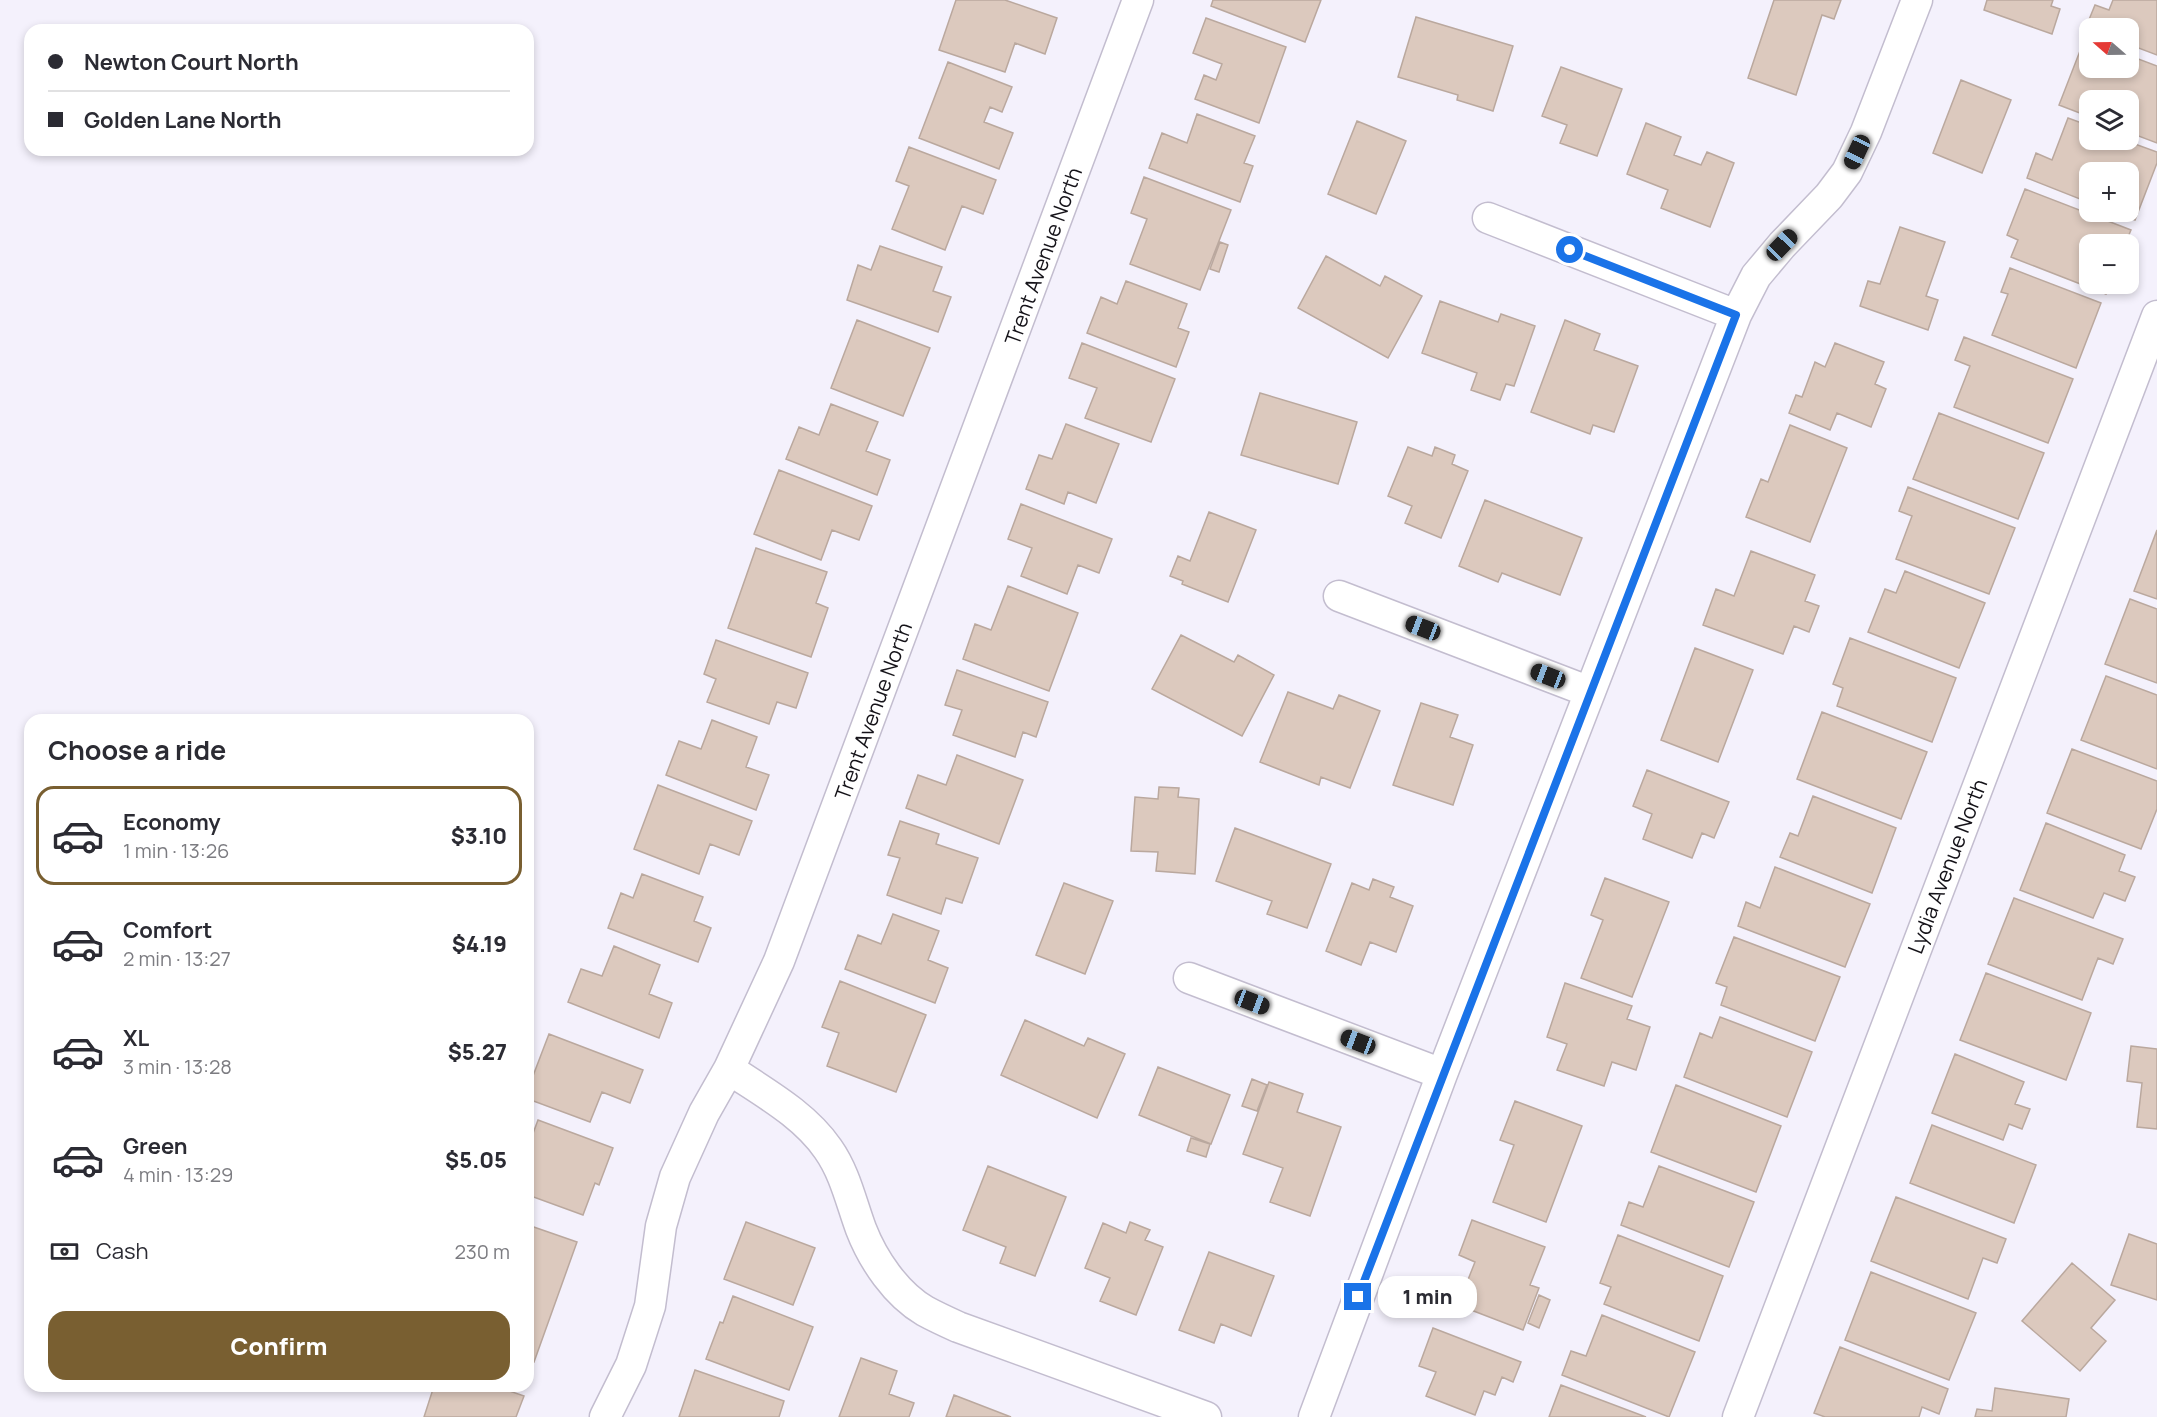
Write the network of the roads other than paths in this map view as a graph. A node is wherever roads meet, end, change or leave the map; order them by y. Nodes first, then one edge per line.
1 (1138, 0) edge
2 (1917, 0) edge
3 (1488, 218) dead end
4 (1736, 315) junction
5 (2157, 316) edge
6 (1339, 596) dead end
7 (1590, 692) junction
8 (1189, 978) dead end
9 (729, 1069) junction
10 (1442, 1074) junction
11 (605, 1417) edge
12 (1206, 1417) edge
13 (1314, 1417) edge
14 (1738, 1417) edge

1 - 9 street, Trent Avenue North
2 - 4 street
3 - 4 street
4 - 7 street
5 - 14 street, Lydia Avenue North
6 - 7 street
7 - 10 street
8 - 10 street
9 - 11 street, Trent Avenue North
9 - 12 street
10 - 13 street

